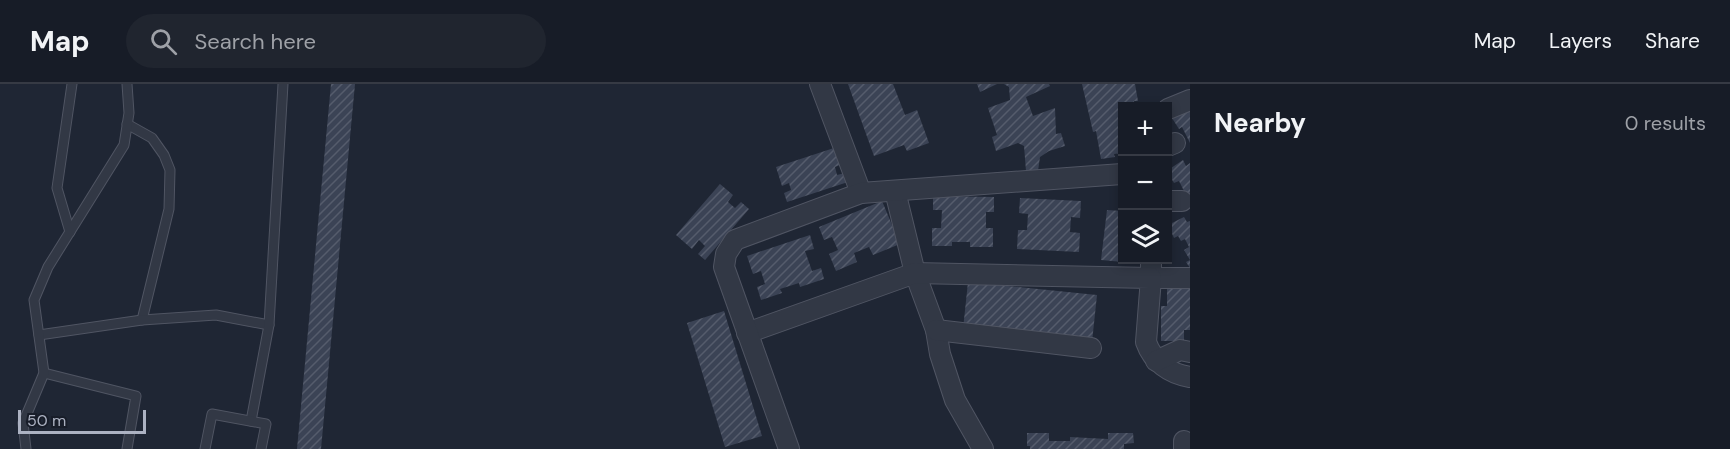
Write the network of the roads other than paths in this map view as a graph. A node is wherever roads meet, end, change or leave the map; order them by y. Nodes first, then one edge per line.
1 (72, 84) edge
2 (127, 84) edge
3 (820, 84) edge
4 (281, 85) edge
5 (1190, 100) edge
6 (1172, 107) edge
7 (127, 124) junction
8 (1118, 174) edge
9 (894, 191) junction
10 (861, 193) junction
11 (70, 232) junction
12 (1157, 269) edge
13 (915, 273) junction
14 (1190, 278) edge
15 (142, 320) junction
16 (269, 326) junction
17 (936, 330) junction
18 (747, 333) junction
19 (39, 334) junction
20 (1091, 348) dead end
21 (1190, 352) edge
22 (1156, 361) junction
23 (44, 373) junction
24 (1190, 377) edge
25 (251, 421) junction
26 (26, 449) edge
27 (127, 449) edge
28 (205, 449) edge
29 (261, 449) edge
30 (789, 449) edge
31 (983, 449) edge

1 - 11 lane
2 - 7 lane
3 - 10 street
4 - 16 lane
5 - 6 street
7 - 11 lane
7 - 15 lane
8 - 9 street
9 - 10 street
9 - 13 street
10 - 18 street
11 - 19 lane
12 - 13 street
12 - 14 street
12 - 22 street
13 - 17 street
13 - 18 street
15 - 16 lane
15 - 19 lane
16 - 25 lane
17 - 20 street
17 - 31 street
18 - 30 street
19 - 23 lane
21 - 22 street
22 - 24 street
23 - 26 lane
23 - 27 lane
25 - 28 lane
25 - 29 lane

